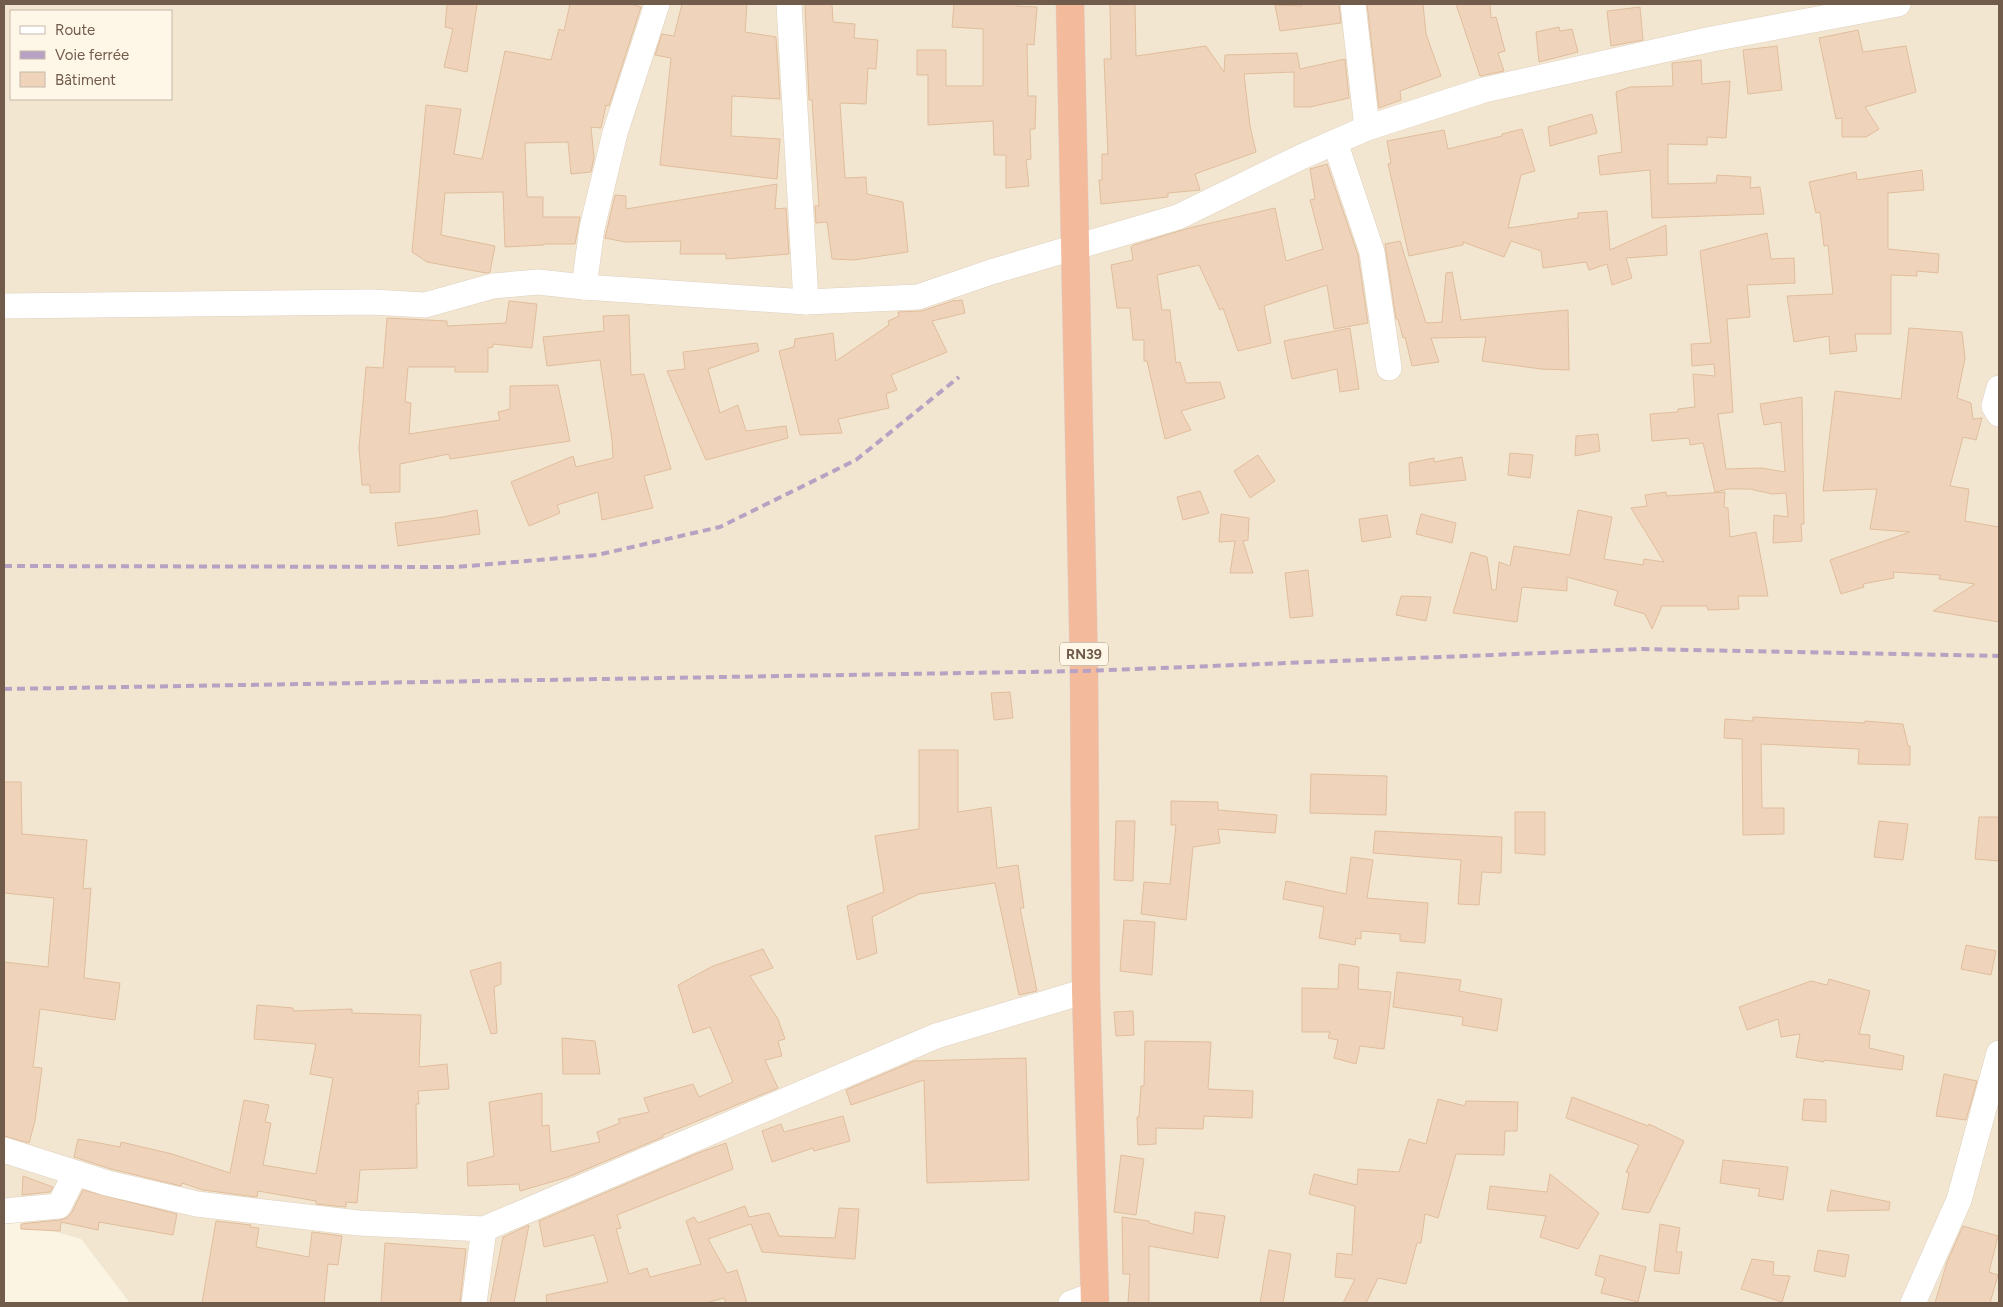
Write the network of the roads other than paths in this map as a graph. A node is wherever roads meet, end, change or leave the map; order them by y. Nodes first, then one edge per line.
1 (657, 4) edge
2 (789, 4) edge
3 (1070, 4) edge
4 (1353, 4) edge
5 (1898, 4) edge
6 (1367, 128) junction
7 (1335, 142) junction
8 (1076, 248) junction
9 (584, 287) junction
10 (806, 302) junction
11 (4, 306) edge
12 (1388, 368) dead end
13 (1999, 388) edge
14 (1999, 414) edge
15 (1086, 991) junction
16 (1999, 1053) edge
17 (4, 1150) edge
18 (75, 1174) junction
19 (4, 1211) edge
20 (484, 1229) junction
21 (1087, 1300) edge
22 (474, 1303) edge
23 (1913, 1303) edge

1 - 9 street
2 - 10 street
3 - 8 highway, RN39
4 - 6 street
5 - 6 street
6 - 7 street
7 - 8 street
7 - 12 street
8 - 10 street
8 - 15 highway, RN39
9 - 10 street
9 - 11 street
13 - 14 street
15 - 20 street
15 - 21 highway, RN39
16 - 23 street
17 - 18 street
18 - 19 street
18 - 20 street
20 - 22 street

